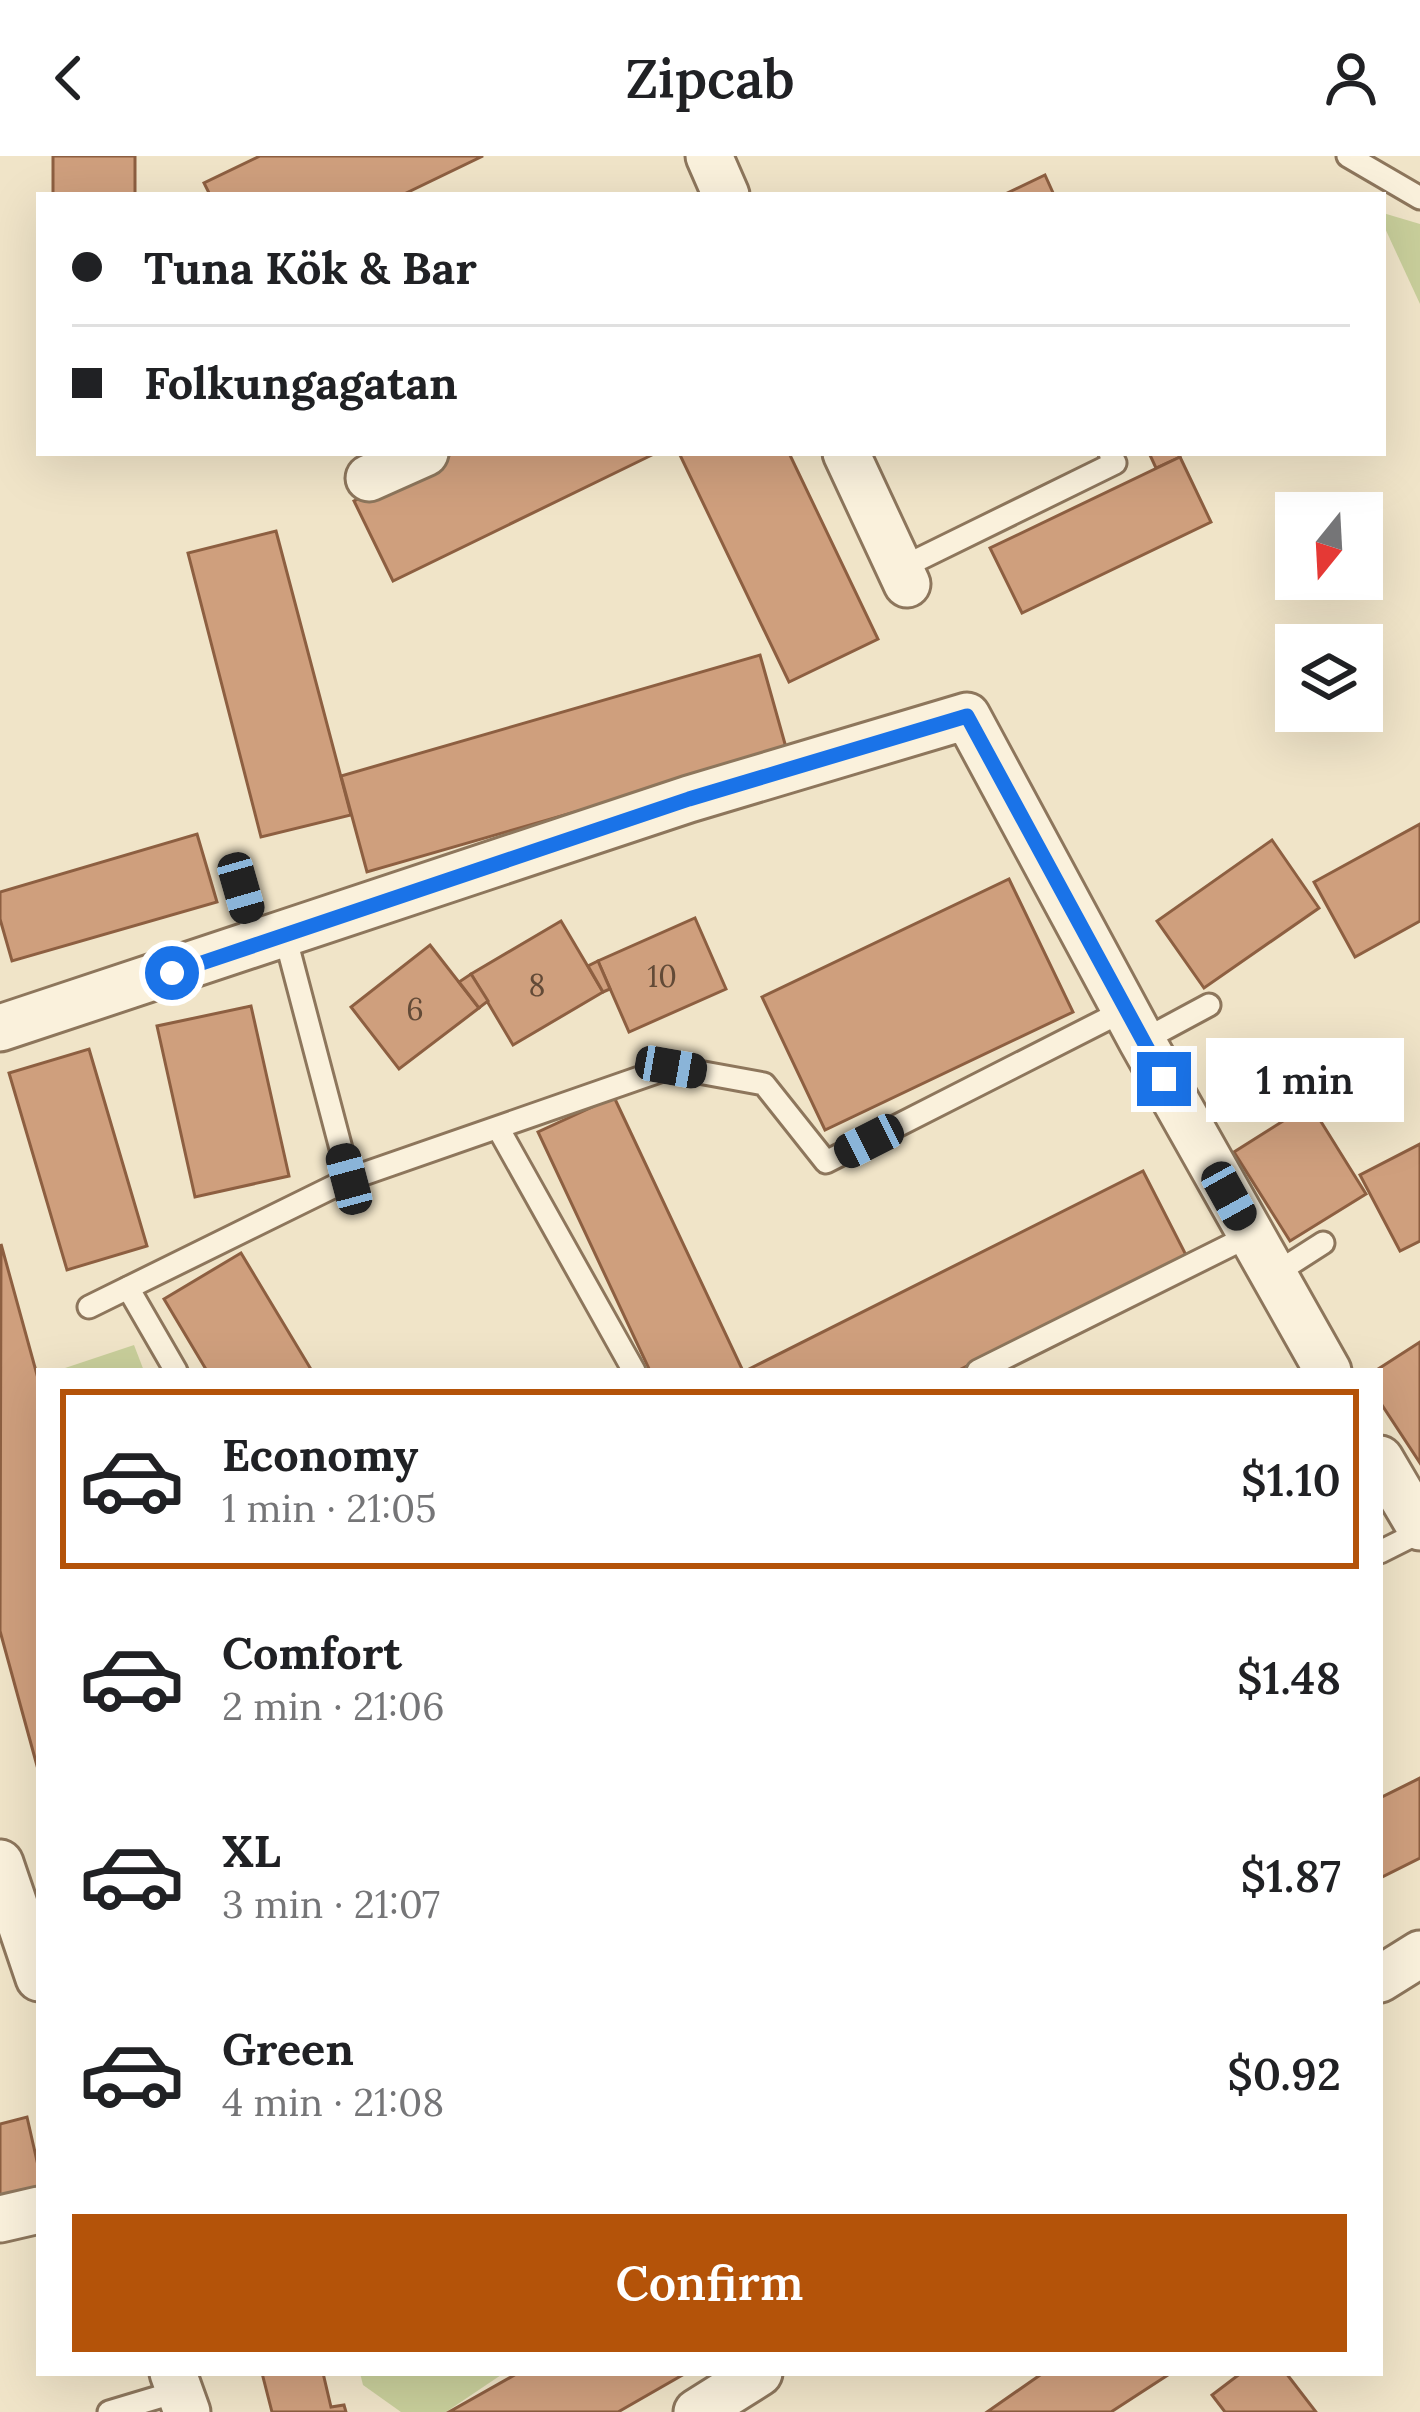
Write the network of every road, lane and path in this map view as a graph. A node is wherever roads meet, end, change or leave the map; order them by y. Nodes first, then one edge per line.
1 (709, 156) edge
2 (1348, 156) edge
3 (725, 192) edge
4 (1420, 198) edge
5 (417, 456) edge
6 (847, 456) edge
7 (1111, 456) edge
8 (369, 478) dead end
9 (903, 576) joint
10 (241, 888) dead end
11 (271, 940) junction
12 (1209, 1005) dead end
13 (1134, 1026) junction
14 (0, 1028) edge
15 (498, 1128) junction
16 (349, 1179) junction
17 (1251, 1235) junction
18 (1323, 1243) dead end
19 (1274, 1275) junction
20 (128, 1288) junction
21 (89, 1307) dead end
22 (174, 1368) edge
23 (632, 1368) edge
24 (985, 1368) edge
25 (1326, 1368) edge
26 (1383, 1464) edge
27 (1420, 1529) edge
28 (1383, 1550) edge
29 (0, 1865) edge
30 (1420, 1954) edge
31 (36, 1969) edge
32 (1383, 1977) edge
33 (36, 2211) edge
34 (0, 2219) edge
35 (754, 2376) edge
36 (180, 2392) edge
37 (109, 2412) edge
38 (697, 2412) edge

1 - 3 street
2 - 4 lane
5 - 8 street
6 - 9 street
7 - 9 lane
10 - 11 lane
11 - 13 street
11 - 14 street
11 - 16 lane
12 - 13 lane
13 - 15 lane
13 - 17 street
15 - 16 lane
15 - 23 lane
16 - 20 lane
17 - 19 street
17 - 24 lane
18 - 19 lane
19 - 25 street
20 - 21 lane
20 - 22 lane
26 - 27 street
27 - 28 lane
29 - 31 street
30 - 32 street
33 - 34 street
35 - 38 street
36 - 37 lane

